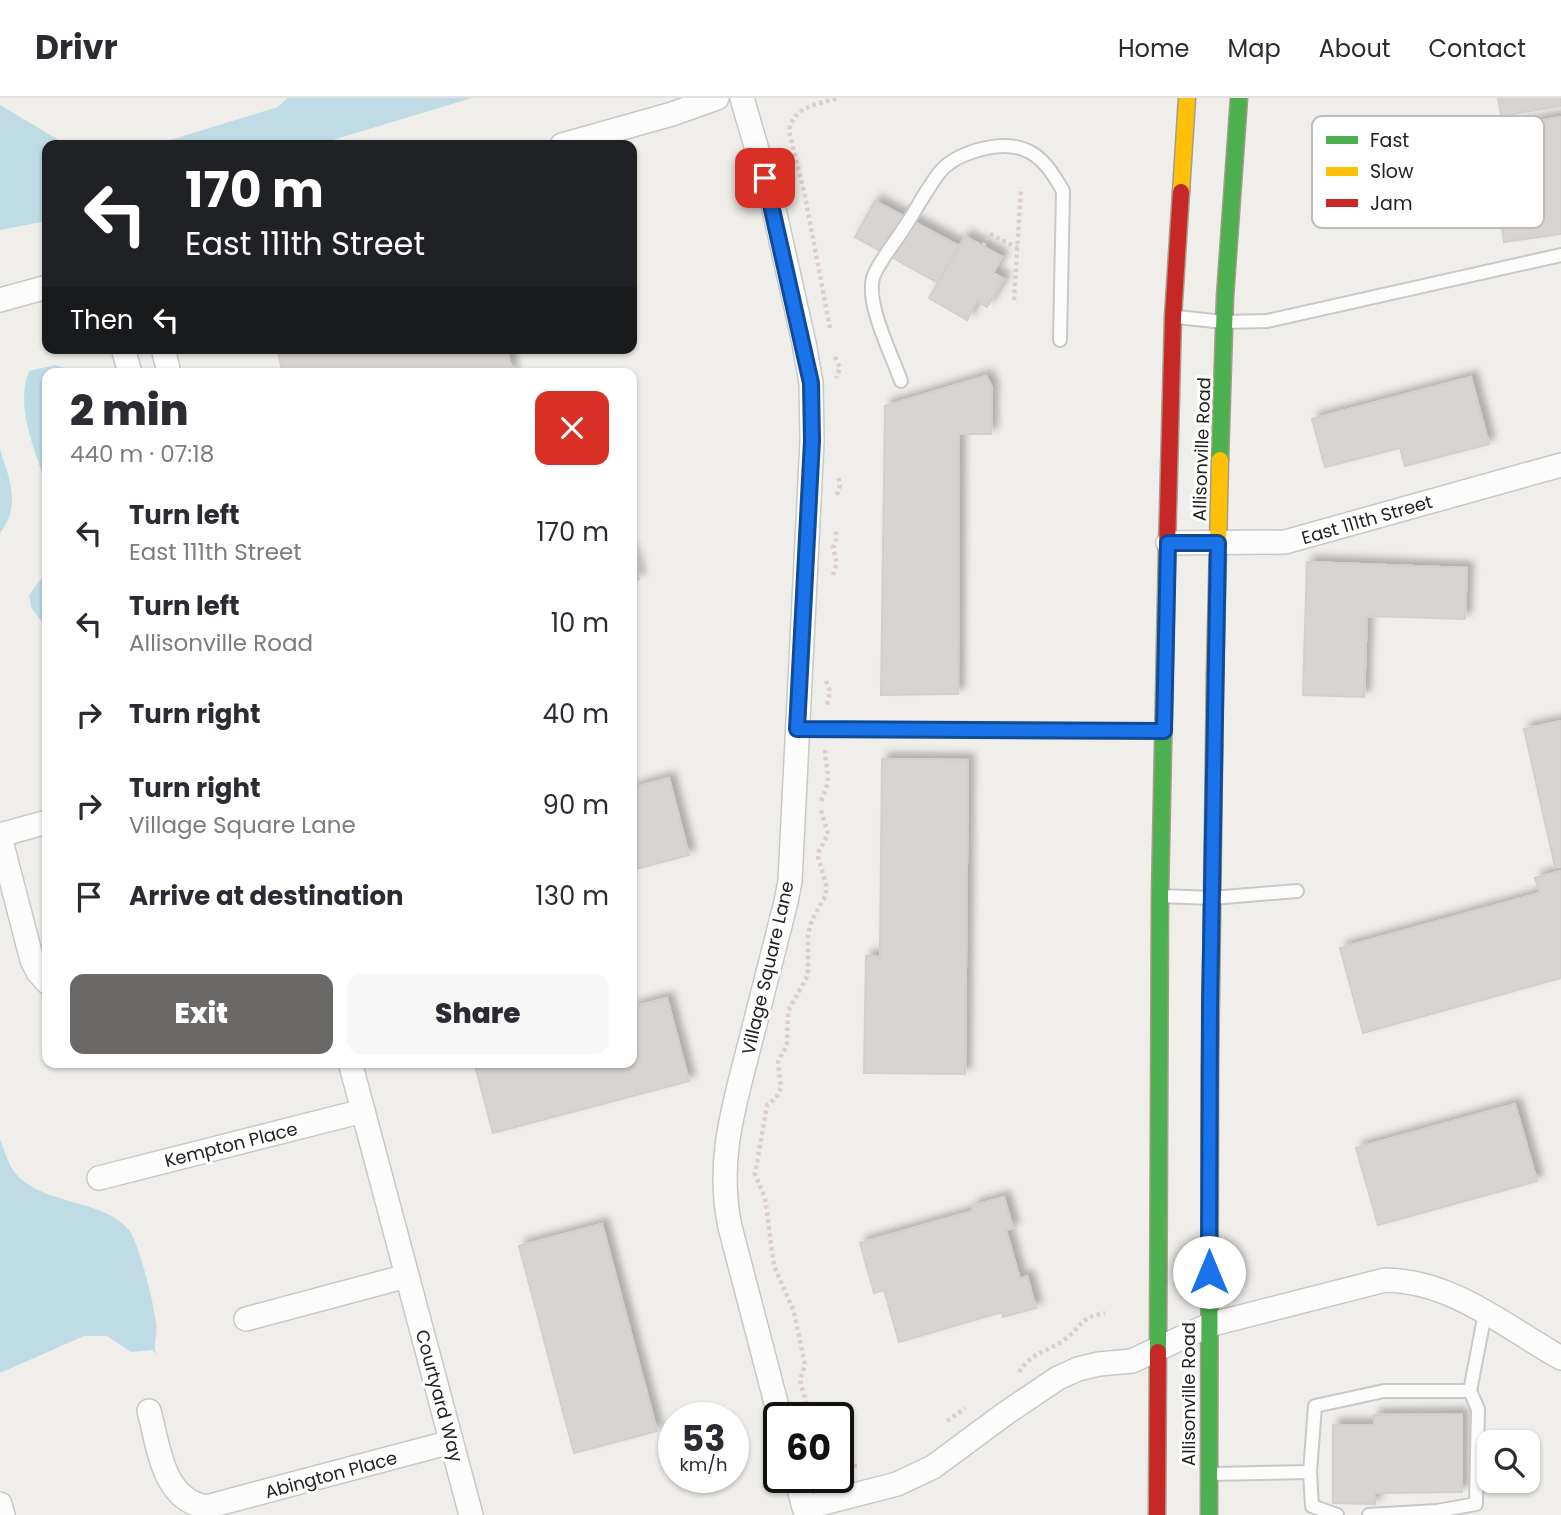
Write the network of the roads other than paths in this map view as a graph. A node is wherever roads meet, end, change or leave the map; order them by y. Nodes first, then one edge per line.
1 (717, 98) edge
2 (742, 98) edge
3 (1187, 98) edge
4 (1239, 98) edge
5 (580, 140) edge
6 (1561, 254) edge
7 (42, 288) edge
8 (0, 300) edge
9 (1173, 317) junction
10 (1224, 322) junction
11 (1060, 340) dead end
12 (901, 381) dead end
13 (1561, 465) edge
14 (1168, 543) junction
15 (1218, 543) junction
16 (797, 729) junction
17 (1164, 731) junction
18 (42, 823) edge
19 (0, 836) edge
20 (1297, 891) dead end
21 (1160, 896) junction
22 (1212, 898) junction
23 (42, 976) edge
24 (352, 1068) edge
25 (363, 1111) junction
26 (99, 1178) dead end
27 (407, 1276) junction
28 (1485, 1313) junction
29 (246, 1319) dead end
30 (1209, 1325) junction
31 (1157, 1350) junction
32 (1561, 1358) edge
33 (1469, 1391) junction
34 (776, 1402) edge
35 (149, 1410) dead end
36 (451, 1441) junction
37 (1310, 1472) junction
38 (1209, 1474) junction
39 (800, 1493) edge
40 (0, 1504) edge
41 (3, 1515) edge
42 (471, 1515) edge
43 (1157, 1515) edge
44 (1209, 1515) edge
45 (1338, 1515) edge
46 (1369, 1515) edge

1 - 5 street
2 - 16 street, Village Square Lane
3 - 9 main road, Allisonville Road
4 - 10 main road, Allisonville Road
6 - 10 lane
7 - 8 street
9 - 10 lane
9 - 14 main road, Allisonville Road
10 - 15 main road, Allisonville Road
11 - 12 lane
13 - 15 street, East 111th Street
14 - 15 street, East 111th Street
14 - 17 main road, Allisonville Road
15 - 22 main road, Allisonville Road
16 - 17 lane
16 - 34 street, Village Square Lane
17 - 21 main road, Allisonville Road
18 - 19 street
19 - 23 street
20 - 22 lane
21 - 22 lane
21 - 31 main road, Allisonville Road
22 - 30 main road, Allisonville Road
24 - 25 street, Courtyard Way
25 - 26 street, Kempton Place
25 - 27 street, Courtyard Way
27 - 29 street
27 - 36 street, Courtyard Way
28 - 30 street
28 - 32 street
28 - 33 lane
30 - 31 street
30 - 38 main road, Allisonville Road
31 - 39 street
31 - 43 main road, Allisonville Road
33 - 37 lane
33 - 46 lane
35 - 36 street, Abington Place
36 - 42 street, Courtyard Way
37 - 38 lane
37 - 45 lane
38 - 44 main road, Allisonville Road
40 - 41 street

